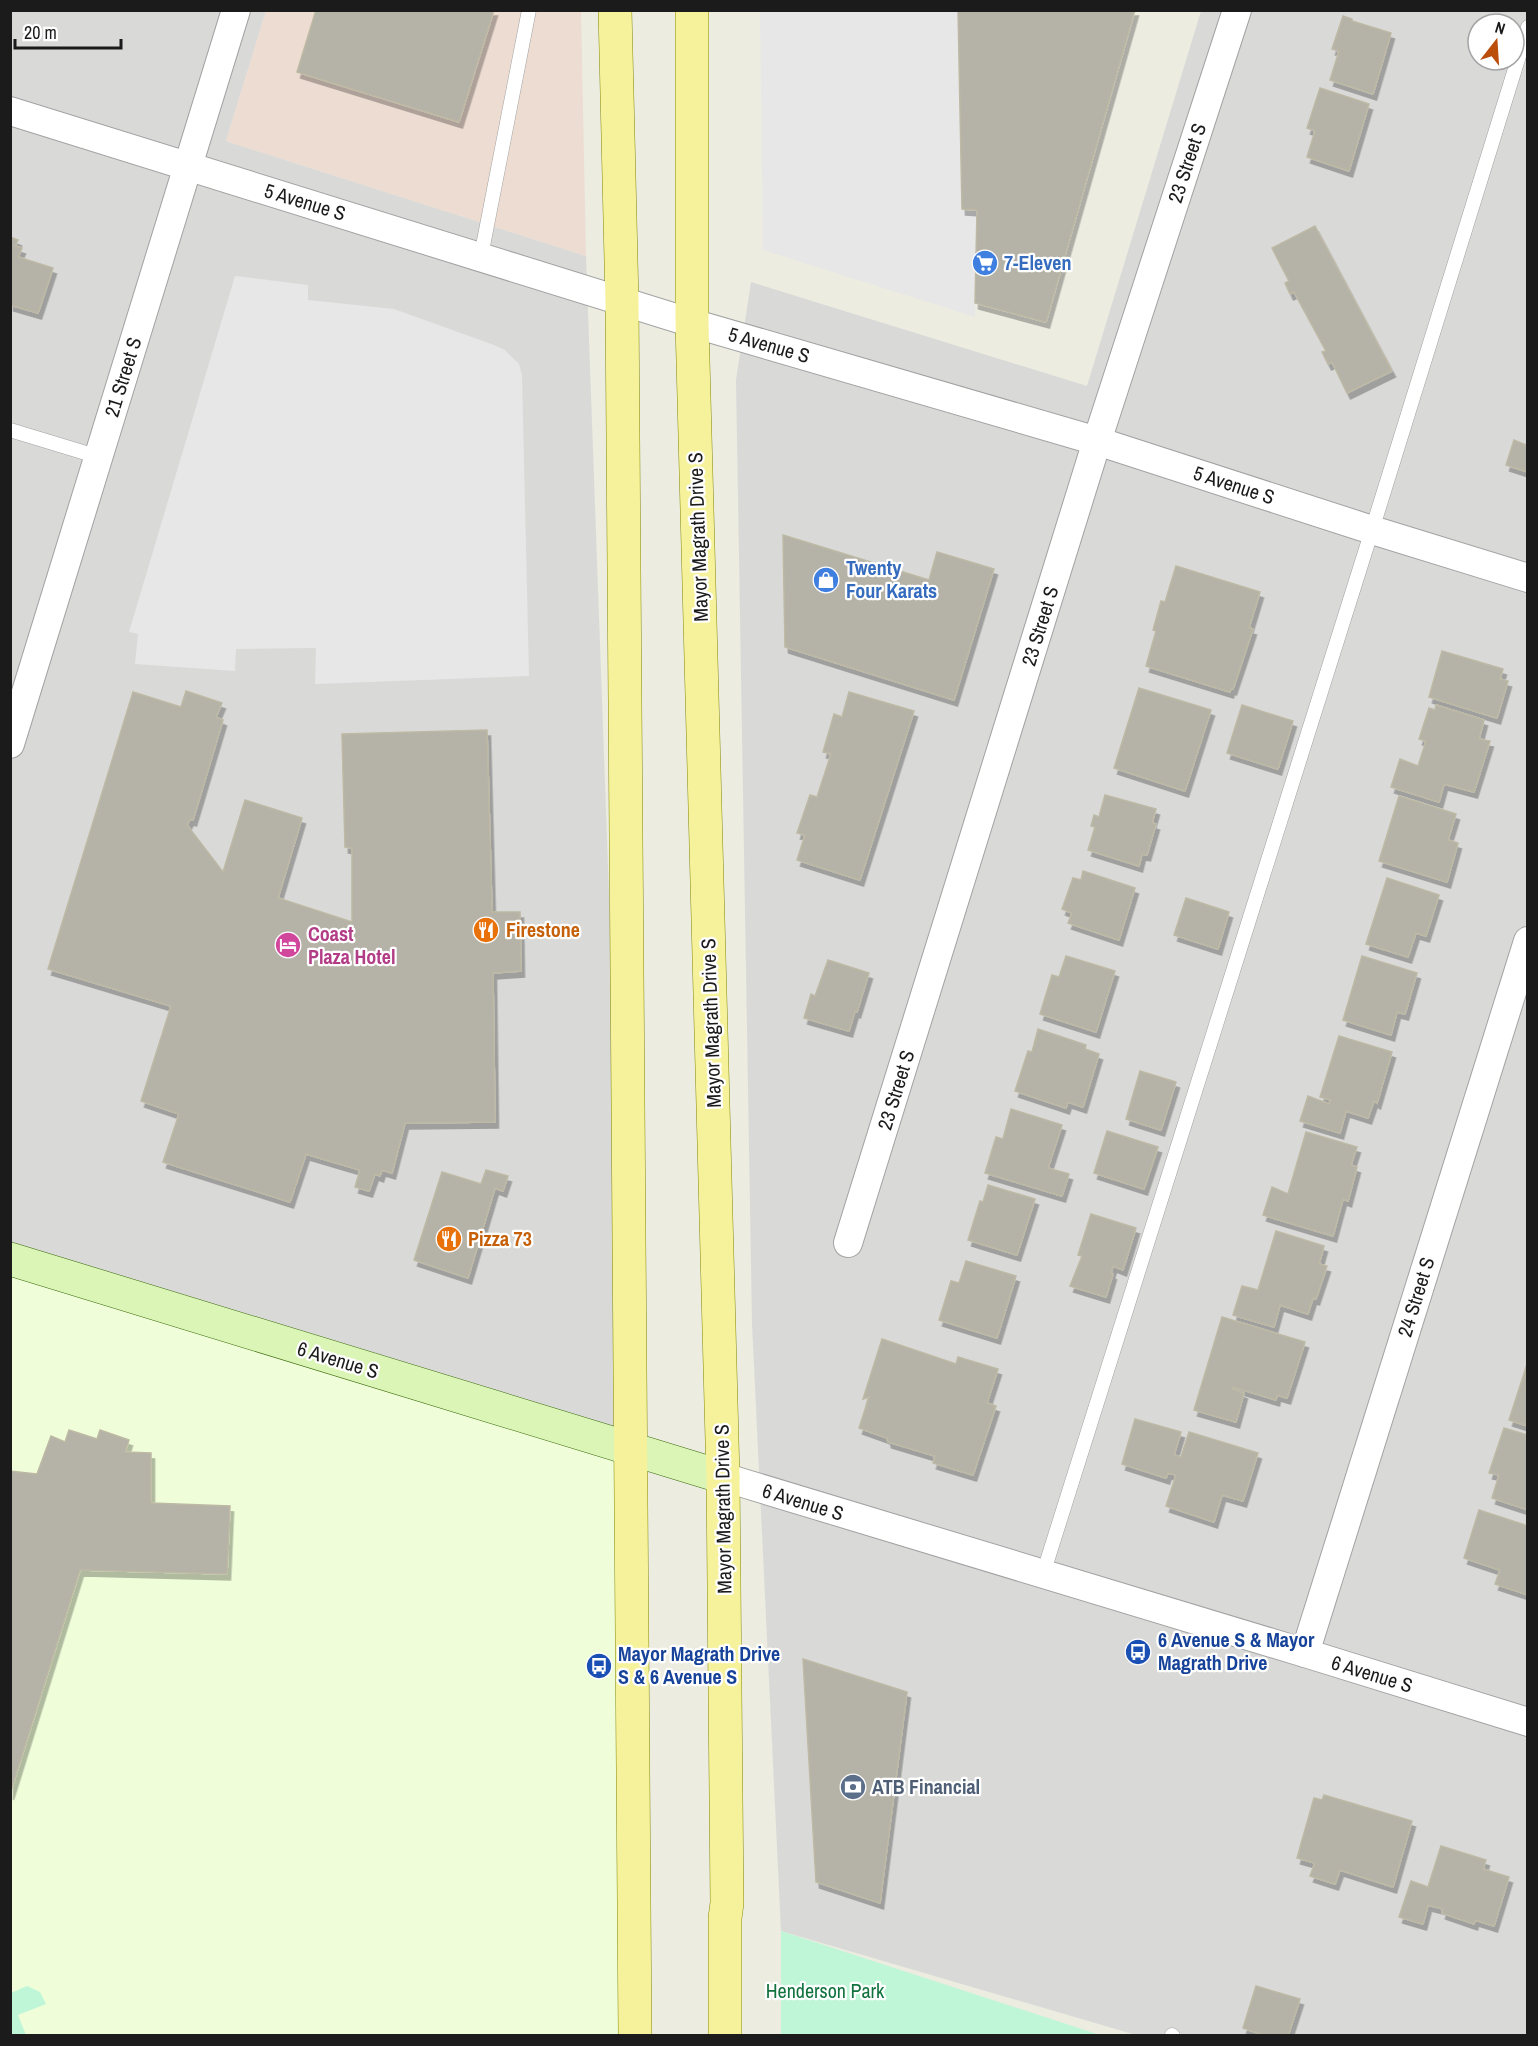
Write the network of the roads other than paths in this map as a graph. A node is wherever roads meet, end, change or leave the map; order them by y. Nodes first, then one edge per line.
1 (236, 10) edge
2 (529, 10) edge
3 (615, 10) edge
4 (692, 10) edge
5 (1237, 10) edge
6 (1527, 27) edge
7 (10, 111) edge
8 (189, 166) junction
9 (481, 256) junction
10 (622, 302) junction
11 (692, 323) junction
12 (10, 430) edge
13 (1097, 441) junction
14 (99, 458) junction
15 (1372, 530) junction
16 (1527, 578) edge
17 (10, 744) edge
18 (1527, 942) edge
19 (849, 1243) dead end
20 (10, 1259) edge
21 (629, 1450) junction
22 (723, 1478) junction
23 (1043, 1574) junction
24 (1305, 1653) junction
25 (1527, 1722) edge
26 (635, 2036) edge
27 (725, 2036) edge

1 - 8 street, 21 Street S
2 - 9 lane
3 - 10 main road
4 - 11 main road, Mayor Magrath Drive S
5 - 13 street, 23 Street S
6 - 15 lane
7 - 8 street, 5 Avenue S
8 - 9 street, 5 Avenue S
8 - 14 street, 21 Street S
9 - 10 street, 5 Avenue S
10 - 11 street, 5 Avenue S
10 - 21 main road
11 - 13 street, 5 Avenue S
11 - 22 main road, Mayor Magrath Drive S
12 - 14 lane
13 - 15 street, 5 Avenue S
13 - 19 street, 23 Street S
14 - 17 street, 21 Street S
15 - 16 street, 5 Avenue S
15 - 23 lane
18 - 24 street, 24 Street S
20 - 21 main road, 6 Avenue S
21 - 22 main road, 6 Avenue S
21 - 26 main road
22 - 23 street, 6 Avenue S
22 - 27 main road, Mayor Magrath Drive S
23 - 24 street, 6 Avenue S
24 - 25 street, 6 Avenue S

